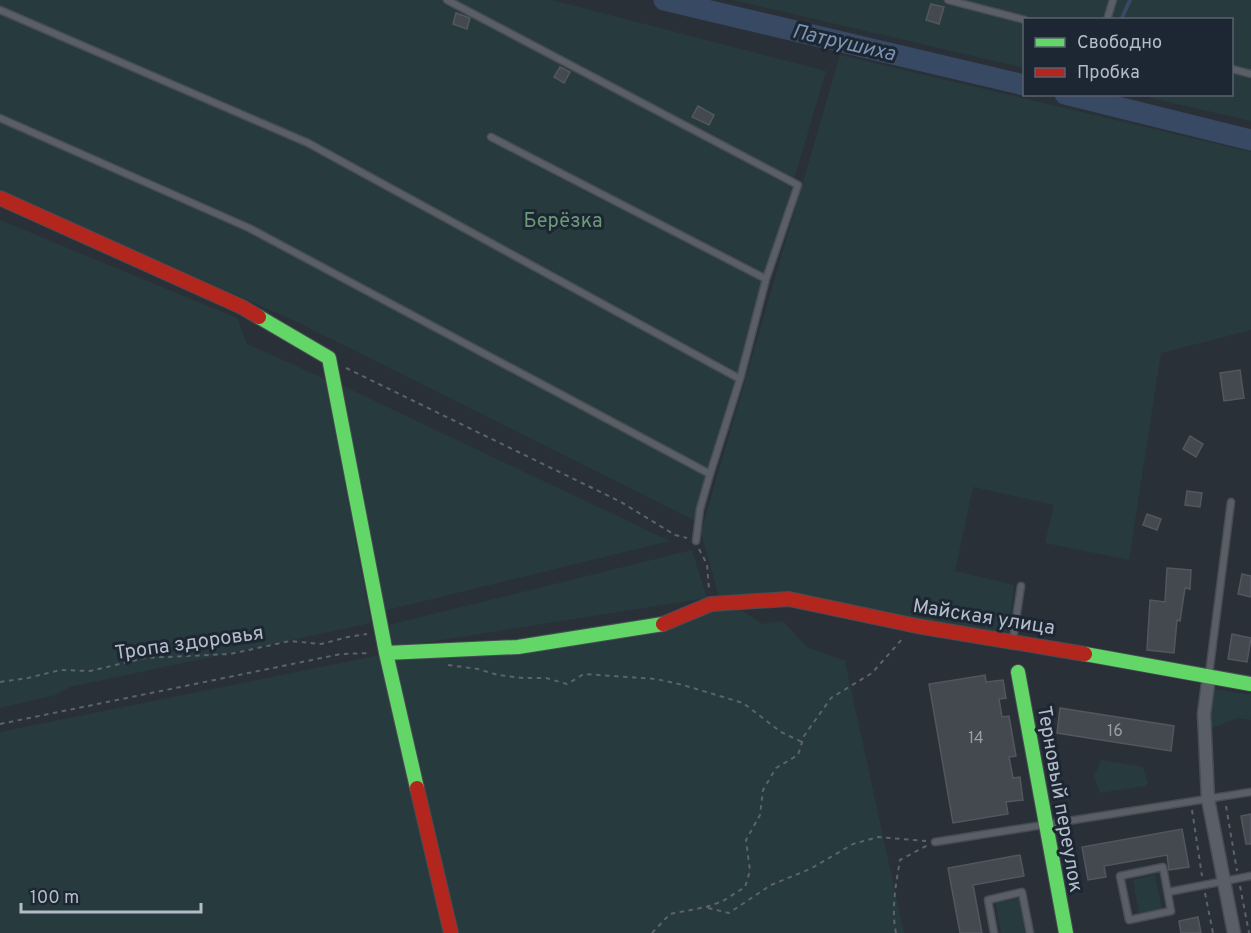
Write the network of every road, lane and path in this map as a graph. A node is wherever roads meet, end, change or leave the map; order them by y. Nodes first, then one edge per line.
1 (447, 0) edge
2 (948, 0) edge
3 (1113, 0) edge
4 (0, 10) edge
5 (1108, 18) edge
6 (1023, 19) edge
7 (1233, 69) edge
8 (1251, 74) edge
9 (0, 118) edge
10 (491, 137) dead end
11 (0, 198) edge
12 (766, 279) junction
13 (329, 358) junction
14 (740, 379) junction
15 (710, 474) junction
16 (1231, 502) dead end
17 (696, 541) junction
18 (1021, 586) dead end
19 (711, 604) junction
20 (912, 625) junction
21 (382, 633) junction
22 (1013, 640) junction
23 (386, 653) junction
24 (445, 665) dead end
25 (1018, 672) dead end
26 (1209, 676) junction
27 (0, 682) edge
28 (1251, 684) edge
29 (0, 724) edge
30 (802, 742) junction
31 (1251, 792) edge
32 (1224, 797) junction
33 (1208, 799) junction
34 (1190, 802) junction
35 (1047, 825) junction
36 (935, 842) junction
37 (1251, 876) edge
38 (1239, 879) junction
39 (1223, 882) junction
40 (1204, 885) junction
41 (1168, 892) junction
42 (706, 907) junction
43 (1063, 932) edge
44 (451, 933) edge
45 (652, 933) edge
46 (896, 933) edge
47 (994, 933) edge
48 (1030, 933) edge
49 (1213, 933) edge
50 (1234, 933) edge
51 (1249, 933) edge

1 - 12 lane
2 - 6 lane
3 - 5 lane
4 - 14 lane
7 - 8 lane
9 - 15 lane
10 - 12 lane
11 - 13 street
12 - 14 lane
13 - 17 path
13 - 21 street
14 - 15 lane
15 - 17 lane
16 - 26 lane
17 - 19 path
18 - 22 lane
19 - 20 street, Майская улица
19 - 23 street
20 - 22 street, Майская улица
20 - 30 path
21 - 23 street
21 - 27 path, Тропа здоровья
22 - 26 street, Майская улица
23 - 29 path
23 - 44 street
24 - 30 path
25 - 35 street, Терновый переулок
26 - 28 street, Майская улица
26 - 33 street
30 - 42 path
31 - 32 lane
32 - 33 lane
32 - 38 path
33 - 34 lane
33 - 39 street
34 - 35 lane
34 - 40 path
35 - 36 lane
35 - 43 street, Терновый переулок
36 - 42 path
36 - 46 path
37 - 38 lane
38 - 39 lane
38 - 51 path
39 - 40 lane
39 - 50 street
40 - 41 lane
40 - 49 path
41 - 41 lane
42 - 45 path
47 - 48 lane

